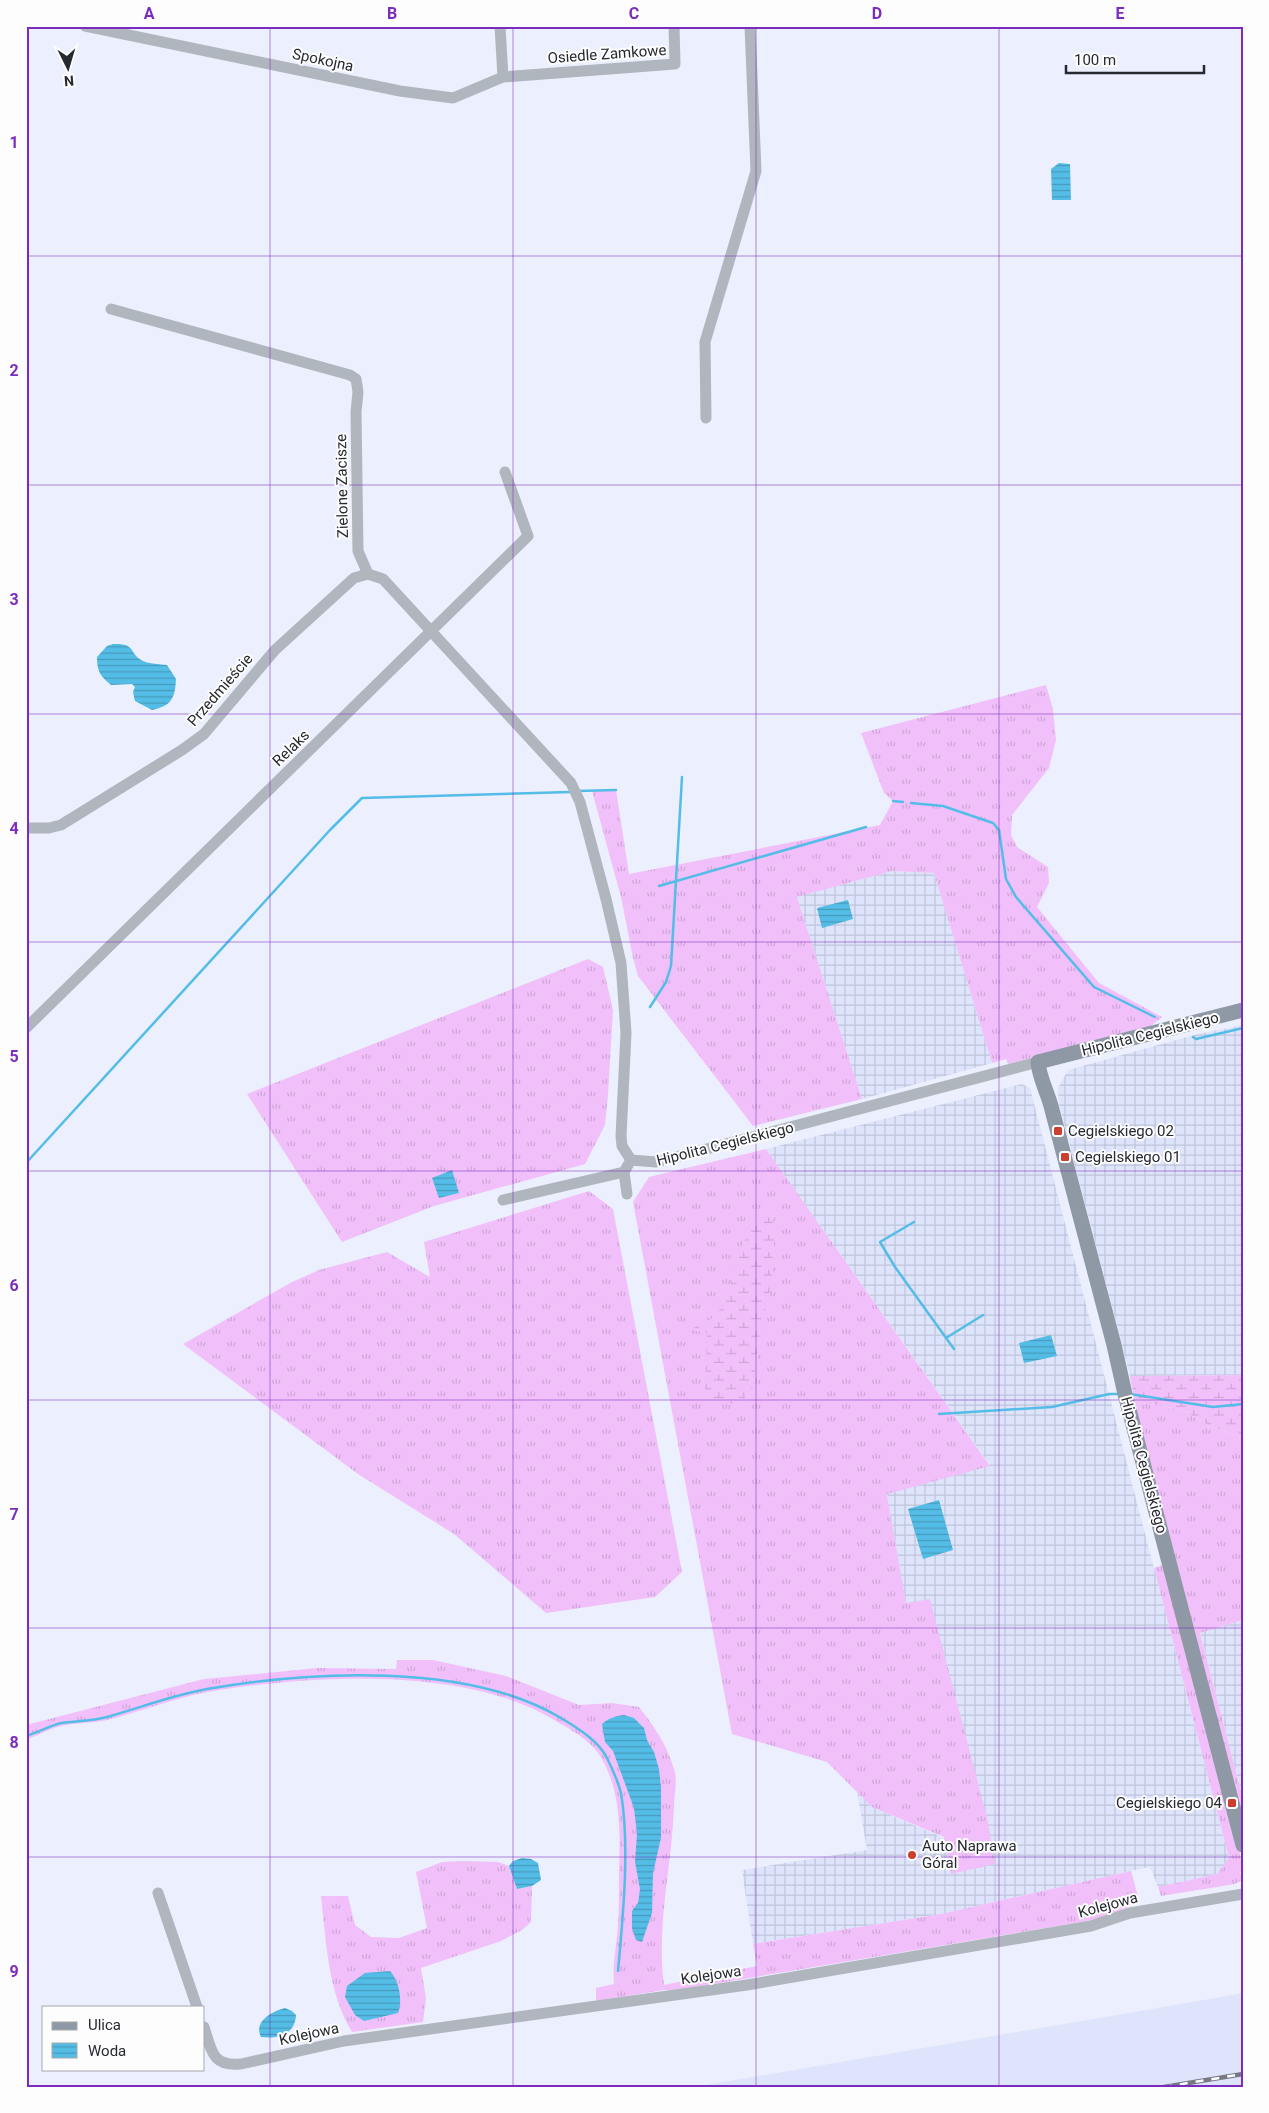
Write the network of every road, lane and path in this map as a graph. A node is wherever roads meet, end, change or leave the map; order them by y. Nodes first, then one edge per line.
1 (85, 26) edge
2 (500, 26) edge
3 (674, 26) edge
4 (750, 26) edge
5 (503, 77) junction
6 (111, 309) dead end
7 (706, 418) dead end
8 (505, 472) dead end
9 (368, 574) junction
10 (431, 631) junction
11 (26, 828) edge
12 (1243, 1010) edge
13 (26, 1028) edge
14 (1058, 1057) junction
15 (1038, 1062) junction
16 (1046, 1085) junction
17 (631, 1160) junction
18 (624, 1172) junction
19 (627, 1194) dead end
20 (503, 1200) dead end
21 (1243, 1845) edge
22 (158, 1893) dead end
23 (1243, 1894) edge
24 (197, 2006) edge
25 (205, 2031) edge

1 - 5 street, Spokojna
2 - 5 street
3 - 5 street, Osiedle Zamkowe
4 - 7 street
6 - 9 street, Zielone Zacisze
8 - 10 street, Relaks
9 - 10 street
9 - 11 street, Przedmieście
10 - 13 street, Relaks
10 - 17 street
12 - 14 street, Hipolita Cegielskiego
14 - 15 street, Hipolita Cegielskiego
14 - 16 street
15 - 16 street, Hipolita Cegielskiego
15 - 17 street, Hipolita Cegielskiego
16 - 21 street, Hipolita Cegielskiego
17 - 18 street
18 - 19 street
18 - 20 street
22 - 24 street
23 - 25 street, Kolejowa

